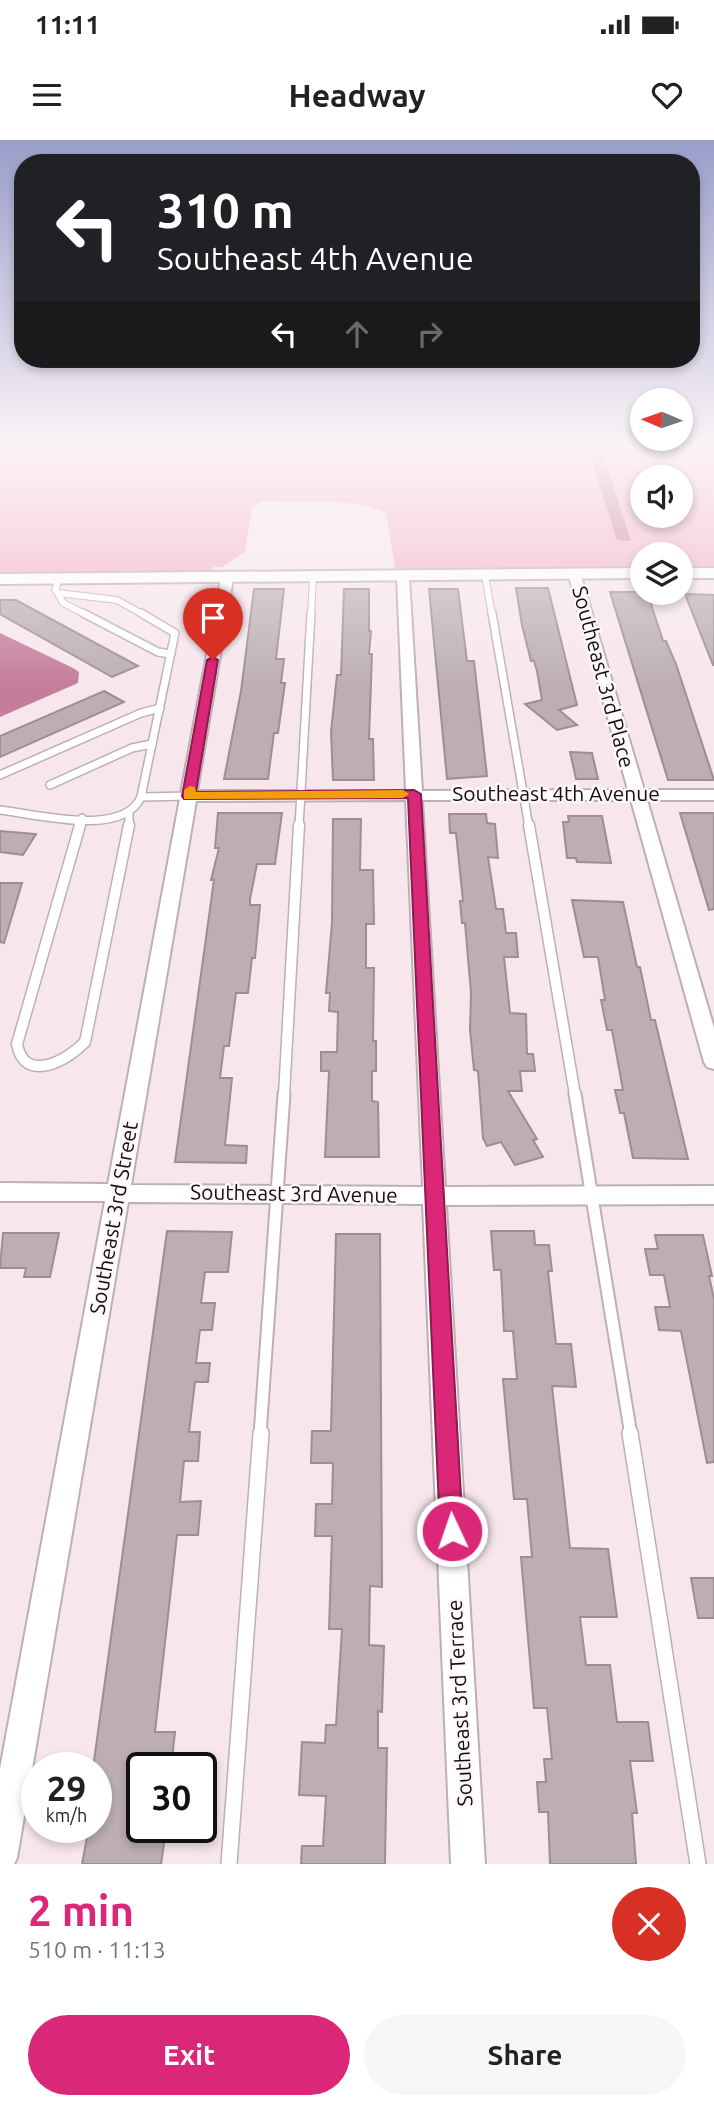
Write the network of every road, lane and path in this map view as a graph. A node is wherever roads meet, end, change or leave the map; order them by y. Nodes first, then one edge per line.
1 (574, 573) junction
2 (630, 573) edge
3 (693, 573) edge
4 (714, 573) edge
5 (485, 575) junction
6 (403, 577) junction
7 (313, 578) junction
8 (0, 579) edge
9 (227, 579) junction
10 (57, 584) junction
11 (171, 654) junction
12 (160, 708) junction
13 (152, 744) junction
14 (0, 775) edge
15 (50, 785) dead end
16 (414, 794) junction
17 (524, 794) junction
18 (635, 794) junction
19 (301, 795) junction
20 (714, 795) edge
21 (189, 796) junction
22 (141, 797) junction
23 (0, 810) edge
24 (129, 814) junction
25 (82, 818) junction
26 (714, 1062) edge
27 (0, 1192) edge
28 (119, 1192) junction
29 (278, 1194) junction
30 (714, 1195) edge
31 (435, 1196) junction
32 (593, 1196) junction
33 (0, 1858) edge
34 (229, 1864) edge
35 (468, 1864) edge
36 (698, 1864) edge

1 - 2 street
1 - 5 street
1 - 18 street, Southeast 3rd Place
3 - 4 street
5 - 6 street
5 - 17 lane
6 - 7 street
6 - 16 street, Southeast 3rd Terrace
7 - 9 street
7 - 19 lane
8 - 10 street
9 - 10 street
9 - 21 street, Southeast 3rd Street
10 - 11 lane
10 - 11 lane
11 - 12 lane
12 - 13 lane
12 - 14 lane
13 - 15 lane
13 - 22 lane
16 - 17 street, Southeast 4th Avenue
16 - 19 street, Southeast 4th Avenue
16 - 31 street, Southeast 3rd Terrace
17 - 18 street, Southeast 4th Avenue
17 - 32 lane
18 - 20 street, Southeast 4th Avenue
18 - 26 street, Southeast 3rd Place
19 - 21 street, Southeast 4th Avenue
19 - 29 lane
21 - 22 lane
21 - 28 street, Southeast 3rd Street
22 - 24 lane
23 - 25 lane
24 - 25 lane
24 - 25 lane
27 - 28 street, Southeast 3rd Avenue
28 - 29 street, Southeast 3rd Avenue
28 - 33 street, Southeast 3rd Street
29 - 31 street, Southeast 3rd Avenue
29 - 34 lane
30 - 32 street, Southeast 3rd Avenue
31 - 32 street, Southeast 3rd Avenue
31 - 35 street, Southeast 3rd Terrace
32 - 36 lane

